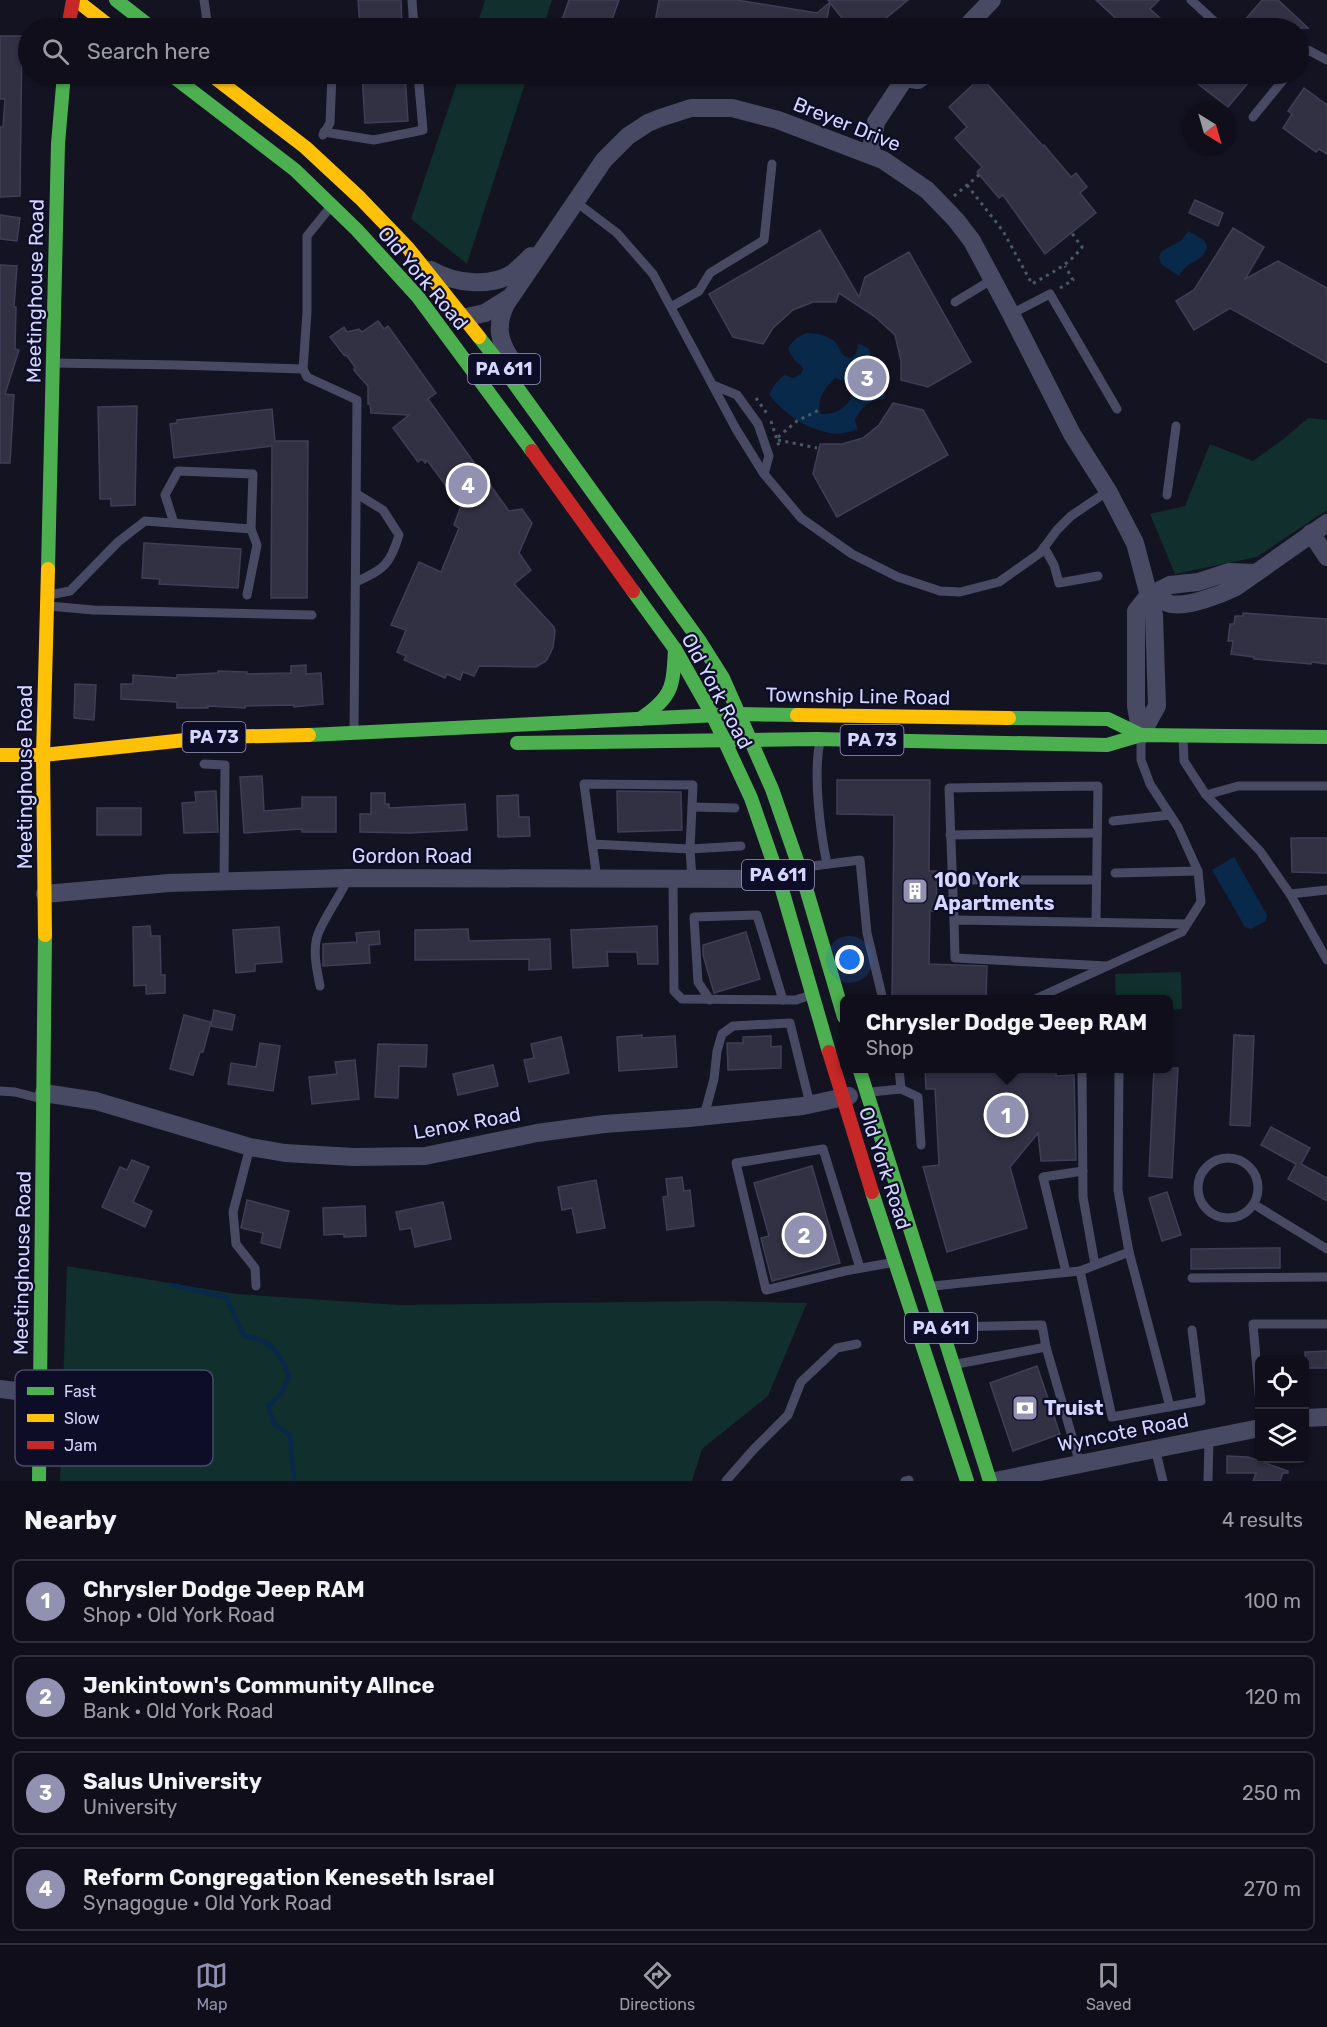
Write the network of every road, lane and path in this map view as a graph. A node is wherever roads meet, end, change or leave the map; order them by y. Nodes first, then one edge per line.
1 (74, 0) edge
2 (116, 0) edge
3 (204, 0) edge
4 (412, 0) edge
5 (992, 0) edge
6 (1191, 0) edge
7 (70, 18) edge
8 (98, 18) edge
9 (139, 18) edge
10 (207, 18) edge
11 (413, 18) edge
12 (975, 18) edge
13 (1211, 18) edge
14 (1309, 51) edge
15 (1327, 60) edge
16 (63, 84) edge
17 (183, 84) edge
18 (224, 84) edge
19 (332, 84) edge
20 (419, 84) edge
21 (901, 84) edge
22 (1280, 84) edge
23 (1252, 117) dead end
24 (324, 132) junction
25 (316, 148) junction
26 (870, 154) junction
27 (772, 164) dead end
28 (295, 170) junction
29 (979, 175) dead end
30 (967, 185) junction
31 (952, 198) dead end
32 (576, 202) junction
33 (332, 206) junction
34 (1071, 232) dead end
35 (552, 237) junction
36 (422, 266) junction
37 (1065, 266) junction
38 (993, 279) junction
39 (1050, 294) junction
40 (418, 297) junction
41 (511, 297) junction
42 (954, 302) dead end
43 (671, 307) junction
44 (1011, 314) junction
45 (464, 318) junction
46 (53, 363) junction
47 (303, 369) junction
48 (713, 385) junction
49 (819, 410) dead end
50 (1117, 410) dead end
51 (1176, 426) dead end
52 (817, 448) dead end
53 (764, 474) junction
54 (1108, 491) junction
55 (357, 494) junction
56 (1167, 495) dead end
57 (599, 500) junction
58 (174, 523) junction
59 (1327, 523) edge
60 (251, 529) junction
61 (1311, 533) junction
62 (1044, 547) junction
63 (1327, 557) edge
64 (1098, 576) dead end
65 (356, 582) junction
66 (246, 595) dead end
67 (1148, 596) junction
68 (46, 601) junction
69 (312, 615) dead end
70 (675, 649) junction
71 (739, 714) junction
72 (713, 716) junction
73 (640, 719) junction
74 (354, 734) junction
75 (1141, 735) junction
76 (1183, 735) junction
77 (1327, 737) edge
78 (722, 739) junction
79 (820, 739) junction
80 (751, 740) junction
81 (444, 742) dead end
82 (502, 743) dead end
83 (0, 755) edge
84 (42, 755) junction
85 (204, 765) dead end
86 (1327, 786) edge
87 (1206, 795) junction
88 (692, 807) junction
89 (735, 808) dead end
90 (1170, 815) junction
91 (1113, 821) dead end
92 (1097, 833) junction
93 (950, 835) junction
94 (592, 844) junction
95 (741, 846) dead end
96 (690, 849) junction
97 (827, 864) junction
98 (799, 868) junction
99 (1198, 871) junction
100 (1115, 873) dead end
101 (348, 878) junction
102 (597, 879) junction
103 (673, 879) junction
104 (692, 879) junction
105 (779, 879) junction
106 (952, 880) junction
107 (1096, 880) junction
108 (224, 881) junction
109 (1327, 890) edge
110 (45, 894) junction
111 (1290, 894) junction
112 (954, 920) junction
113 (1096, 922) junction
114 (1187, 924) junction
115 (1327, 960) edge
116 (1107, 966) junction
117 (320, 986) dead end
118 (813, 994) junction
119 (882, 995) edge
120 (1042, 995) edge
121 (710, 1000) junction
122 (783, 1000) junction
123 (840, 1004) edge
124 (860, 1073) edge
125 (899, 1073) edge
126 (1082, 1073) edge
127 (1119, 1073) edge
128 (901, 1089) junction
129 (0, 1091) edge
130 (866, 1092) junction
131 (44, 1096) junction
132 (842, 1097) junction
133 (810, 1104) junction
134 (704, 1116) junction
135 (921, 1145) dead end
136 (250, 1147) junction
137 (1083, 1171) junction
138 (1255, 1205) junction
139 (1327, 1249) edge
140 (1129, 1252) junction
141 (895, 1263) junction
142 (1095, 1265) junction
143 (860, 1268) junction
144 (1080, 1271) junction
145 (1066, 1272) junction
146 (1327, 1277) edge
147 (1192, 1278) dead end
148 (256, 1286) dead end
149 (928, 1286) junction
150 (904, 1291) junction
151 (1327, 1323) edge
152 (941, 1327) junction
153 (1192, 1330) dead end
154 (857, 1344) dead end
155 (1046, 1347) junction
156 (1256, 1355) edge
157 (953, 1365) junction
158 (40, 1370) edge
159 (0, 1389) edge
160 (15, 1391) edge
161 (1170, 1407) junction
162 (1327, 1417) edge
163 (1309, 1418) edge
164 (1255, 1429) edge
165 (1209, 1438) junction
166 (1155, 1448) junction
167 (1080, 1464) junction
168 (39, 1466) edge
169 (39, 1481) edge
170 (726, 1481) edge
171 (967, 1481) edge
172 (990, 1481) edge
173 (995, 1481) edge
174 (1163, 1481) edge
175 (1208, 1481) edge

1 - 7 main road
1 - 8 main road
2 - 9 main road
3 - 10 lane
4 - 11 lane
5 - 12 street
6 - 13 lane
14 - 15 lane
16 - 46 main road, Meetinghouse Road
17 - 28 main road, Old York Road / PA 611
18 - 25 main road, Old York Road / PA 611
19 - 24 lane
20 - 24 lane
21 - 26 street
22 - 23 lane
24 - 25 lane
25 - 28 lane
25 - 36 main road, Old York Road / PA 611
26 - 32 street, Breyer Drive
26 - 38 street, Breyer Drive
27 - 43 lane
28 - 33 main road, Old York Road / PA 611
29 - 30 path
30 - 31 path
30 - 37 path
32 - 35 street, Breyer Drive
32 - 43 lane
33 - 40 main road, Old York Road / PA 611
33 - 47 lane
34 - 37 path
35 - 36 street, Breyer Drive
35 - 41 street, Breyer Drive
36 - 45 main road, Old York Road / PA 611
37 - 39 path
38 - 42 lane
38 - 44 street, Breyer Drive
39 - 44 lane
39 - 50 lane
40 - 45 street
40 - 70 main road, Old York Road / PA 611
41 - 45 street, Breyer Drive
41 - 57 street, Breyer Drive
43 - 48 lane
44 - 54 street, Breyer Drive
45 - 57 main road, Old York Road / PA 611
46 - 47 lane
46 - 68 main road, Meetinghouse Road
47 - 55 lane
48 - 53 lane
48 - 53 lane
49 - 52 path
51 - 56 lane
53 - 62 lane
54 - 62 lane
54 - 67 street, Breyer Drive
55 - 65 lane
55 - 65 lane
57 - 71 main road, Old York Road / PA 611
58 - 60 lane
58 - 60 lane
58 - 68 lane
59 - 61 street
60 - 66 lane
61 - 63 street
61 - 67 street
62 - 64 lane
65 - 74 lane
67 - 75 street, Breyer Drive
68 - 69 lane
68 - 84 main road, Meetinghouse Road
70 - 72 main road, Old York Road / PA 611
70 - 73 main road
71 - 72 main road, Township Line Road / PA 73
71 - 75 main road, Township Line Road / PA 73
71 - 80 main road, Old York Road / PA 611
72 - 73 main road, Township Line Road / PA 73
72 - 78 main road, Old York Road / PA 611
73 - 74 main road, Township Line Road / PA 73
74 - 81 main road, Township Line Road / PA 73
74 - 84 main road, Township Line Road / PA 73
75 - 76 main road, Township Line Road / PA 73
75 - 79 main road, Township Line Road / PA 73
75 - 90 lane
76 - 77 main road, Township Line Road / PA 73
76 - 87 lane
78 - 80 main road, Township Line Road / PA 73
78 - 82 main road, Township Line Road / PA 73
78 - 105 main road, Old York Road / PA 611
79 - 80 main road, Township Line Road / PA 73
79 - 97 lane
80 - 98 main road, Old York Road / PA 611
83 - 84 main road, Township Line Road / PA 73
84 - 110 main road, Meetinghouse Road
85 - 108 lane
86 - 87 lane
87 - 111 lane
88 - 89 lane
88 - 94 lane
88 - 96 lane
90 - 91 lane
90 - 99 lane
92 - 93 lane
92 - 93 lane
92 - 107 lane
93 - 106 lane
94 - 96 lane
94 - 102 lane
95 - 96 lane
96 - 104 lane
97 - 98 lane
97 - 119 lane
98 - 123 main road, Old York Road / PA 611
99 - 100 lane
99 - 114 lane
101 - 102 street, Gordon Road
101 - 108 street, Gordon Road
101 - 117 lane
102 - 103 street, Gordon Road
103 - 104 street, Gordon Road
103 - 121 lane
104 - 105 street, Gordon Road
105 - 118 main road, Old York Road / PA 611
106 - 107 lane
106 - 112 lane
107 - 113 lane
108 - 110 street, Gordon Road
109 - 111 lane
110 - 131 main road, Meetinghouse Road
111 - 115 lane
112 - 113 lane
112 - 116 lane
113 - 114 lane
114 - 116 lane
116 - 120 lane
118 - 122 lane
118 - 132 main road, Old York Road / PA 611
121 - 122 lane
121 - 122 lane
124 - 130 main road, Old York Road / PA 611
125 - 128 lane
126 - 137 lane
127 - 140 lane
128 - 130 lane
128 - 135 lane
129 - 131 lane
130 - 132 street, Lenox Road
130 - 149 main road, Old York Road / PA 611
131 - 136 street, Lenox Road
131 - 158 main road, Meetinghouse Road
132 - 133 street, Lenox Road
132 - 141 main road, Old York Road / PA 611
133 - 134 street, Lenox Road
133 - 134 lane
134 - 136 street, Lenox Road
136 - 148 lane
137 - 142 lane
137 - 145 lane
138 - 138 lane
138 - 139 lane
140 - 142 lane
140 - 161 lane
141 - 143 lane
141 - 150 main road, Old York Road / PA 611
142 - 144 lane
143 - 143 lane
144 - 145 lane
144 - 161 lane
145 - 149 lane
146 - 147 lane
149 - 150 main road
149 - 152 main road, Old York Road / PA 611
150 - 171 main road, Old York Road / PA 611
151 - 156 lane
152 - 155 lane
152 - 157 main road, Old York Road / PA 611
153 - 161 lane
154 - 170 lane
155 - 157 lane
155 - 167 lane
157 - 172 main road, Old York Road / PA 611
159 - 160 street
162 - 163 street
164 - 165 street, Wyncote Road
165 - 166 street, Wyncote Road
165 - 175 lane
166 - 167 street, Wyncote Road
166 - 174 lane
167 - 173 street, Wyncote Road
168 - 169 main road, Meetinghouse Road

